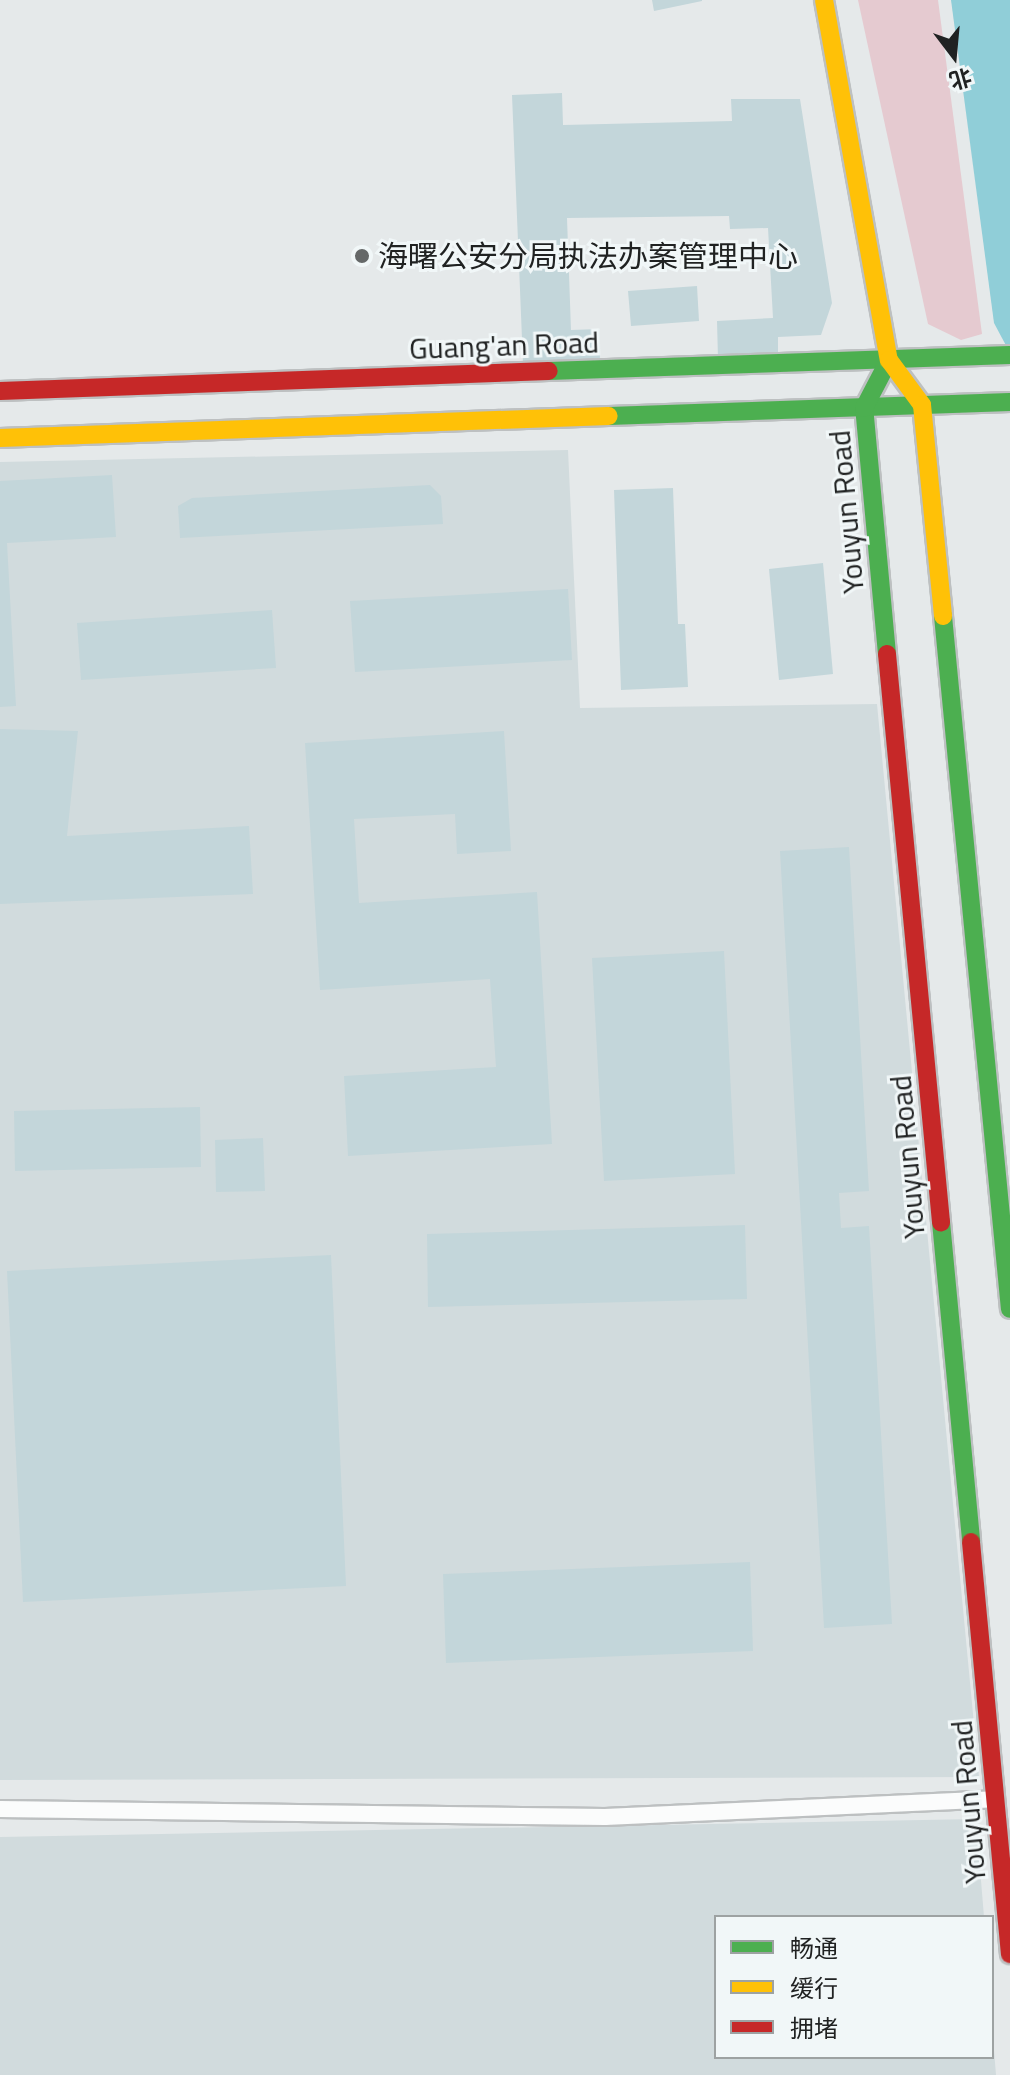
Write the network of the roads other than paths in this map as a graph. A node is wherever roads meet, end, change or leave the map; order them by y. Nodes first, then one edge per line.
1 (824, 0) edge
2 (1004, 355) edge
3 (889, 360) junction
4 (0, 391) edge
5 (1009, 402) edge
6 (922, 405) junction
7 (864, 408) junction
8 (0, 438) edge
9 (1010, 1309) edge
10 (996, 1799) junction
11 (0, 1809) edge
12 (1010, 1954) edge

1 - 3 street
2 - 3 street, Guang'an Road
3 - 4 street, Guang'an Road
3 - 6 street
3 - 7 street, Youyun Road
5 - 6 street
6 - 7 street
6 - 9 street
7 - 8 street
7 - 10 street, Youyun Road
10 - 11 lane
10 - 12 street, Youyun Road

